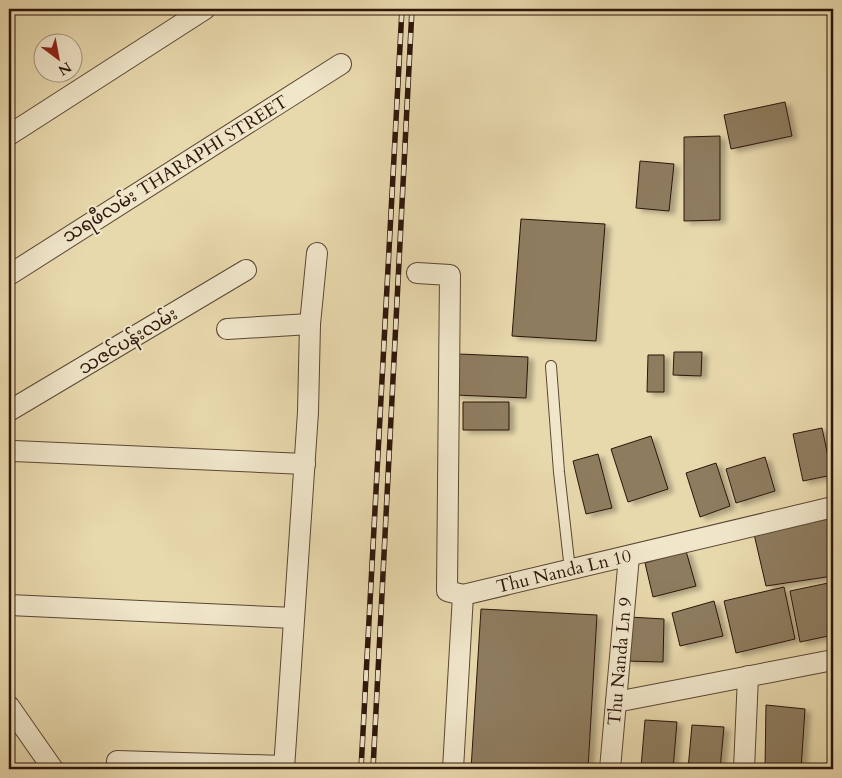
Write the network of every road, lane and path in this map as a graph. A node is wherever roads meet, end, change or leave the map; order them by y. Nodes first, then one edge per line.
1 (205, 9) edge
2 (341, 64) dead end
3 (9, 135) edge
4 (317, 253) dead end
5 (246, 270) dead end
6 (417, 273) dead end
7 (9, 275) edge
8 (310, 324) junction
9 (227, 329) dead end
10 (551, 366) dead end
11 (9, 411) edge
12 (9, 453) edge
13 (305, 464) junction
14 (833, 506) edge
15 (630, 556) junction
16 (570, 570) junction
17 (463, 595) junction
18 (9, 605) edge
19 (294, 618) junction
20 (833, 660) edge
21 (748, 676) junction
22 (616, 702) junction
23 (9, 706) edge
24 (117, 761) dead end
25 (284, 768) edge
26 (53, 769) edge
27 (453, 769) edge
28 (610, 769) edge
29 (744, 769) edge

1 - 3 street
2 - 7 street, သရဖီလမ်း THARAPHI STREET
4 - 8 street
5 - 11 street, သဇင်ပန်းလမ်း
6 - 17 street
8 - 9 street
8 - 13 street
10 - 16 lane
12 - 13 street
13 - 19 street
14 - 15 street, Thu Nanda Ln 10
15 - 16 street, Thu Nanda Ln 10
15 - 22 street, Thu Nanda Ln 9
16 - 17 street, Thu Nanda Ln 10
17 - 27 street
18 - 19 street
19 - 25 street
20 - 21 street
21 - 22 street
21 - 29 street
22 - 28 street, Thu Nanda Ln 9
23 - 26 street
24 - 25 street

